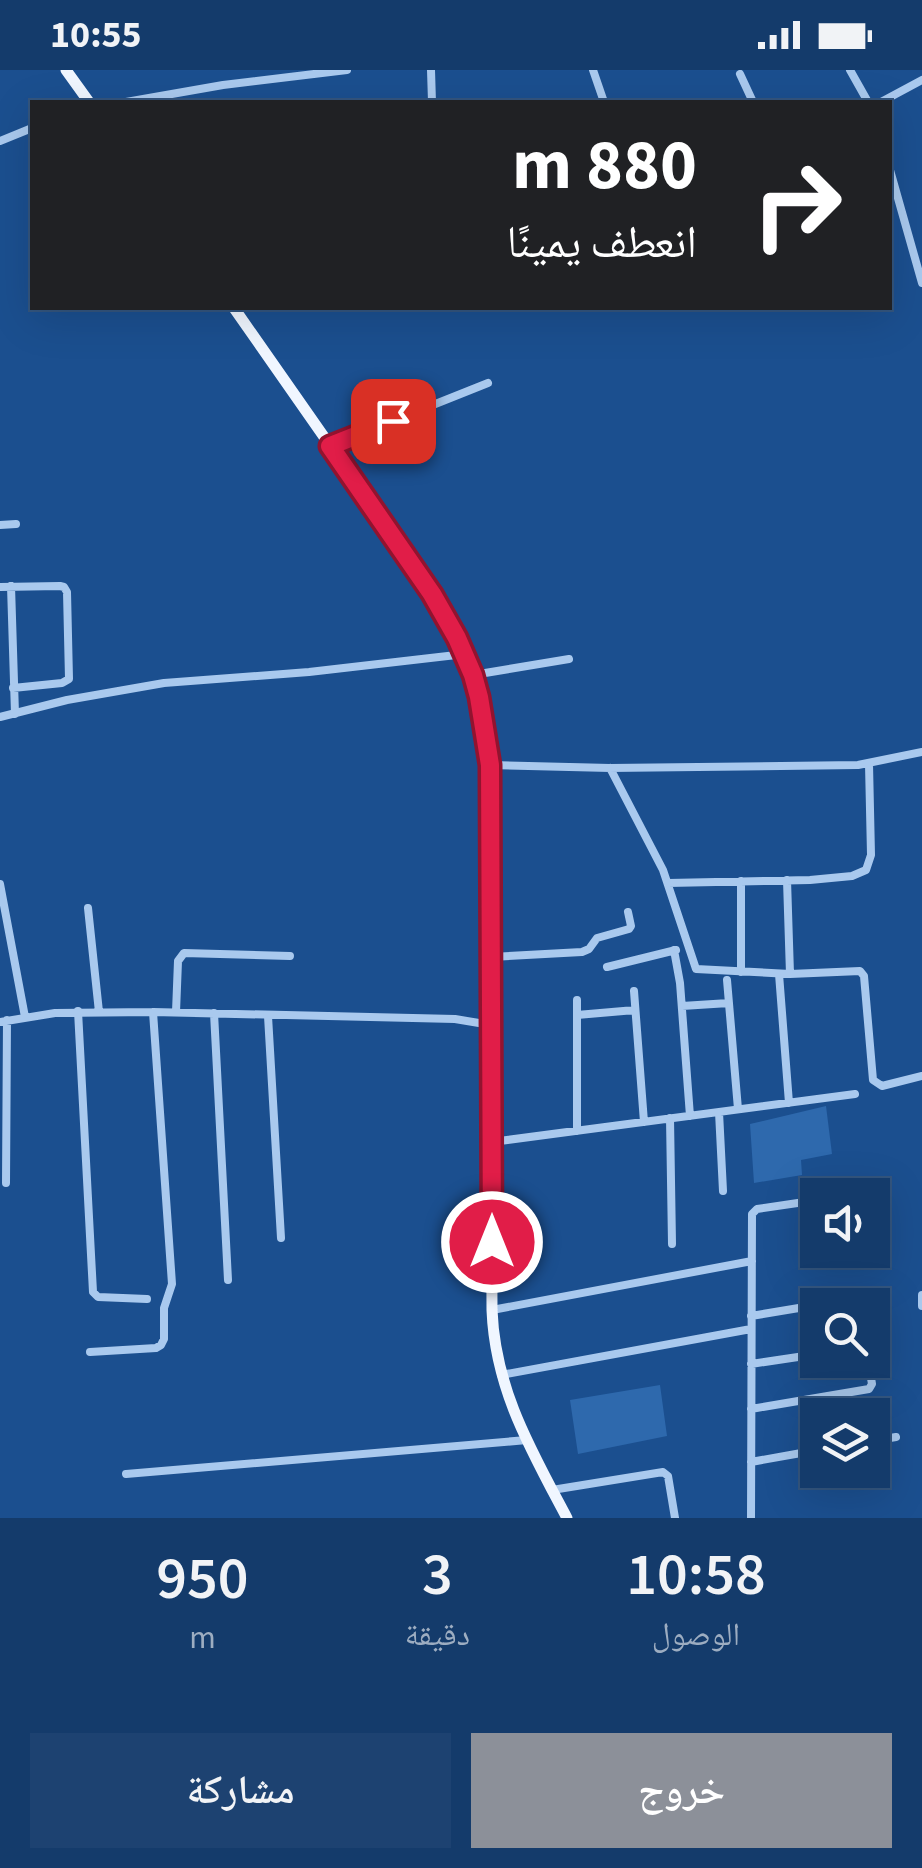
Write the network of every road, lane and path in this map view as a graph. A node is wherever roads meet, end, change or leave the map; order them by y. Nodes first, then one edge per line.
1 (66, 70) edge
2 (347, 70) edge
3 (431, 70) edge
4 (850, 70) edge
5 (597, 72) edge
6 (290, 73) edge
7 (740, 74) dead end
8 (922, 80) edge
9 (87, 100) edge
10 (137, 100) edge
11 (432, 100) edge
12 (604, 100) edge
13 (751, 100) edge
14 (867, 100) edge
15 (885, 100) edge
16 (30, 129) edge
17 (0, 141) edge
18 (892, 177) edge
19 (922, 283) edge
20 (235, 310) edge
21 (488, 383) dead end
22 (330, 446) junction
23 (16, 524) dead end
24 (0, 525) edge
25 (10, 586) junction
26 (0, 587) edge
27 (465, 654) junction
28 (569, 659) dead end
29 (473, 675) junction
30 (14, 688) junction
31 (15, 714) junction
32 (0, 717) edge
33 (922, 752) edge
34 (868, 764) junction
35 (490, 765) junction
36 (610, 768) junction
37 (787, 880) junction
38 (741, 881) junction
39 (668, 882) junction
40 (0, 884) edge
41 (88, 908) dead end
42 (628, 912) dead end
43 (290, 956) dead end
44 (491, 957) junction
45 (607, 967) dead end
46 (741, 972) junction
47 (779, 974) junction
48 (790, 974) junction
49 (727, 980) dead end
50 (634, 991) dead end
51 (577, 1000) dead end
52 (729, 1003) junction
53 (682, 1006) junction
54 (635, 1010) junction
55 (78, 1011) junction
56 (98, 1012) junction
57 (153, 1012) junction
58 (176, 1012) junction
59 (214, 1014) junction
60 (577, 1014) junction
61 (268, 1016) junction
62 (25, 1017) junction
63 (3, 1021) edge
64 (491, 1025) junction
65 (922, 1076) edge
66 (855, 1094) dead end
67 (789, 1103) junction
68 (738, 1110) junction
69 (720, 1112) junction
70 (690, 1116) junction
71 (670, 1118) junction
72 (644, 1122) junction
73 (577, 1130) junction
74 (492, 1142) junction
75 (6, 1183) dead end
76 (723, 1191) dead end
77 (800, 1203) edge
78 (281, 1238) dead end
79 (672, 1244) dead end
80 (752, 1261) junction
81 (228, 1280) dead end
82 (922, 1294) edge
83 (147, 1299) dead end
84 (922, 1306) edge
85 (492, 1310) junction
86 (800, 1310) edge
87 (752, 1316) junction
88 (751, 1329) junction
89 (90, 1352) dead end
90 (800, 1357) edge
91 (751, 1364) junction
92 (501, 1375) junction
93 (871, 1378) edge
94 (751, 1409) junction
95 (896, 1437) dead end
96 (890, 1438) edge
97 (526, 1440) junction
98 (800, 1453) edge
99 (751, 1462) junction
100 (126, 1474) dead end
101 (552, 1490) junction
102 (567, 1518) edge
103 (675, 1518) edge
104 (751, 1518) edge

1 - 9 main road
2 - 6 street
3 - 11 street
4 - 14 street
5 - 12 street
6 - 10 street
7 - 13 street
8 - 15 street
16 - 17 street
18 - 19 street
20 - 22 main road
21 - 22 street
22 - 27 main road
23 - 24 street
25 - 26 street
25 - 30 street
25 - 30 street
27 - 29 main road
27 - 31 street
28 - 29 street
29 - 35 main road
30 - 31 street
31 - 32 street
33 - 34 street
34 - 36 street
34 - 37 street
35 - 36 street
35 - 44 main road
36 - 39 street
37 - 38 street
37 - 48 street
38 - 39 street
38 - 46 street
39 - 46 street
40 - 62 street
41 - 56 street
42 - 44 street
43 - 58 street
44 - 64 main road
45 - 53 street
46 - 47 street
47 - 48 street
47 - 67 street
48 - 65 street
49 - 52 street
50 - 54 street
51 - 60 street
52 - 53 street
52 - 68 street
53 - 70 street
54 - 60 street
54 - 72 street
55 - 56 street
55 - 62 street
55 - 83 street
56 - 57 street
57 - 58 street
57 - 89 street
58 - 59 street
59 - 61 street
59 - 81 street
60 - 73 street
61 - 64 street
61 - 78 street
62 - 63 street
63 - 75 street
64 - 74 main road
66 - 67 street
67 - 68 street
68 - 69 street
69 - 70 street
69 - 76 street
70 - 71 street
71 - 72 street
71 - 79 street
72 - 73 street
73 - 74 street
74 - 85 main road
77 - 80 street
80 - 85 street
80 - 87 street
82 - 84 street
85 - 92 main road
86 - 87 street
87 - 88 street
88 - 91 street
88 - 92 street
90 - 91 street
91 - 94 street
92 - 97 main road
93 - 94 street
94 - 99 street
95 - 96 street
97 - 100 street
97 - 101 main road
98 - 99 street
99 - 104 street
101 - 102 main road
101 - 103 street

